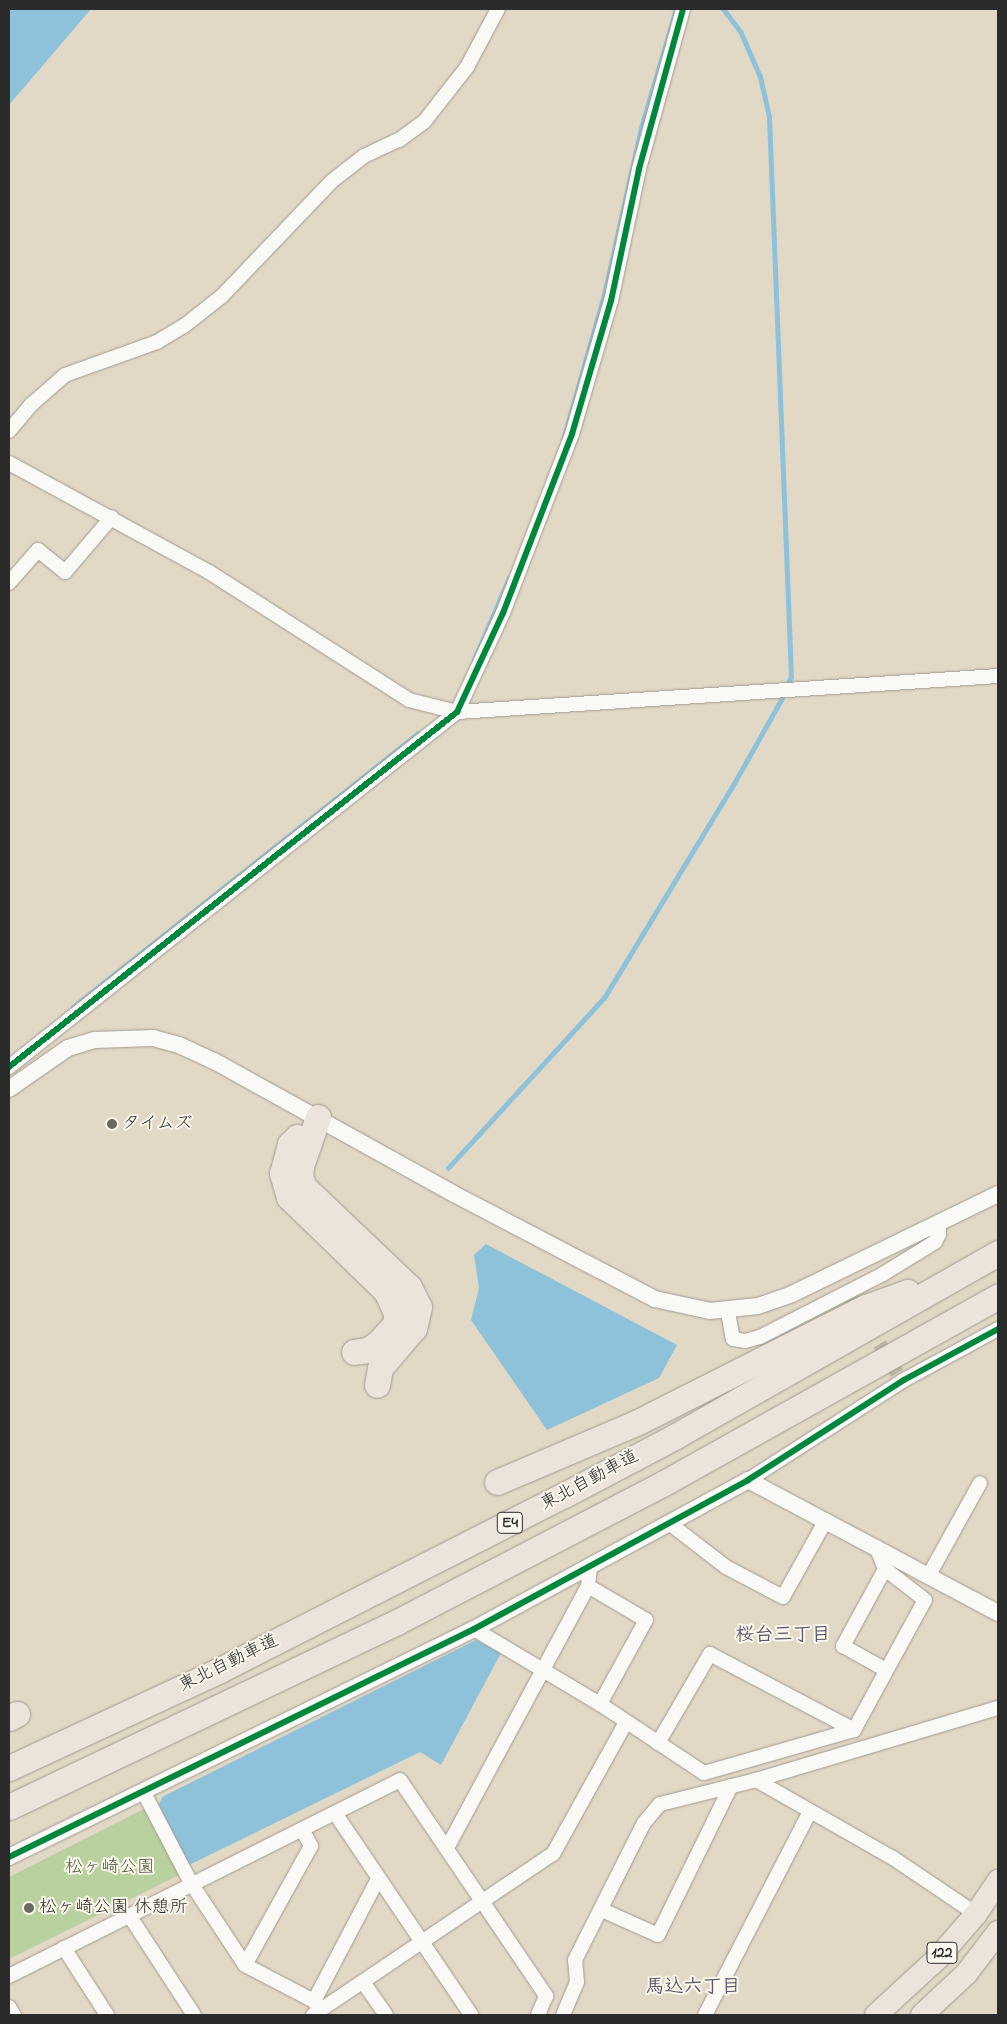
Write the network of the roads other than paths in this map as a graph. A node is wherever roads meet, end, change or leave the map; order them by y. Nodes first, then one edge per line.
1 (498, 9) edge
2 (683, 9) edge
3 (9, 431) edge
4 (9, 463) edge
5 (112, 517) junction
6 (9, 583) edge
7 (998, 676) edge
8 (457, 712) junction
9 (9, 1067) edge
10 (9, 1089) edge
11 (318, 1118) junction
12 (998, 1194) edge
13 (939, 1222) junction
14 (988, 1259) edge
15 (998, 1296) edge
16 (728, 1312) junction
17 (998, 1329) edge
18 (354, 1352) dead end
19 (377, 1385) dead end
20 (748, 1480) junction
21 (497, 1482) dead end
22 (980, 1483) dead end
23 (826, 1520) junction
24 (669, 1522) junction
25 (876, 1547) junction
26 (590, 1566) junction
27 (885, 1569) junction
28 (929, 1575) junction
29 (588, 1586) junction
30 (998, 1612) edge
31 (474, 1629) junction
32 (886, 1670) junction
33 (543, 1672) junction
34 (600, 1704) junction
35 (998, 1708) edge
36 (625, 1724) junction
37 (854, 1730) junction
38 (658, 1743) junction
39 (737, 1764) junction
40 (9, 1768) edge
41 (744, 1783) junction
42 (144, 1793) junction
43 (9, 1807) edge
44 (810, 1812) junction
45 (335, 1813) junction
46 (302, 1829) junction
47 (447, 1848) junction
48 (9, 1857) edge
49 (378, 1879) junction
50 (998, 1881) edge
51 (191, 1883) junction
52 (483, 1903) junction
53 (602, 1910) junction
54 (976, 1914) junction
55 (130, 1915) junction
56 (998, 1932) edge
57 (422, 1943) junction
58 (64, 1948) junction
59 (245, 1965) junction
60 (9, 1976) edge
61 (363, 1982) junction
62 (9, 2007) edge
63 (315, 2009) edge
64 (14, 2015) edge
65 (107, 2015) edge
66 (194, 2015) edge
67 (386, 2015) edge
68 (471, 2015) edge
69 (538, 2015) edge
70 (563, 2015) edge
71 (705, 2015) edge
72 (876, 2015) edge
73 (922, 2015) edge

1 - 3 street
2 - 8 street
4 - 5 street
5 - 6 street
5 - 8 street
7 - 8 street
8 - 9 street
10 - 11 street
11 - 16 street
11 - 18 highway
11 - 19 highway
12 - 13 street
13 - 16 street
13 - 16 street
14 - 21 highway
14 - 40 highway, 東北自動車道 / E4
15 - 43 highway, 東北自動車道 / E4
17 - 20 street
20 - 23 street
20 - 24 street
22 - 28 street
23 - 24 street
23 - 25 street
24 - 26 street
25 - 27 street
25 - 28 street
26 - 29 street
26 - 31 street
27 - 32 street
27 - 32 street
28 - 30 street
29 - 33 street
29 - 34 street
31 - 33 street
31 - 42 street
32 - 37 street
33 - 34 street
33 - 47 street
34 - 36 street
35 - 41 street
36 - 38 street
36 - 52 street
37 - 38 street
37 - 39 street
38 - 39 street
39 - 41 street
41 - 44 street
41 - 53 street
41 - 53 street
42 - 48 street
42 - 51 street
44 - 54 street
44 - 71 street
45 - 46 street
45 - 47 street
45 - 49 street
46 - 51 street
46 - 59 street
47 - 52 street
49 - 57 street
49 - 63 street
50 - 54 highway, 122
51 - 55 street
51 - 59 street
52 - 57 street
52 - 69 street
53 - 70 street
54 - 72 highway, 122
55 - 58 street
55 - 66 street
56 - 73 highway, 122
57 - 61 street
57 - 68 street
58 - 60 street
58 - 65 street
59 - 63 street
61 - 63 street
61 - 67 street
62 - 64 street

